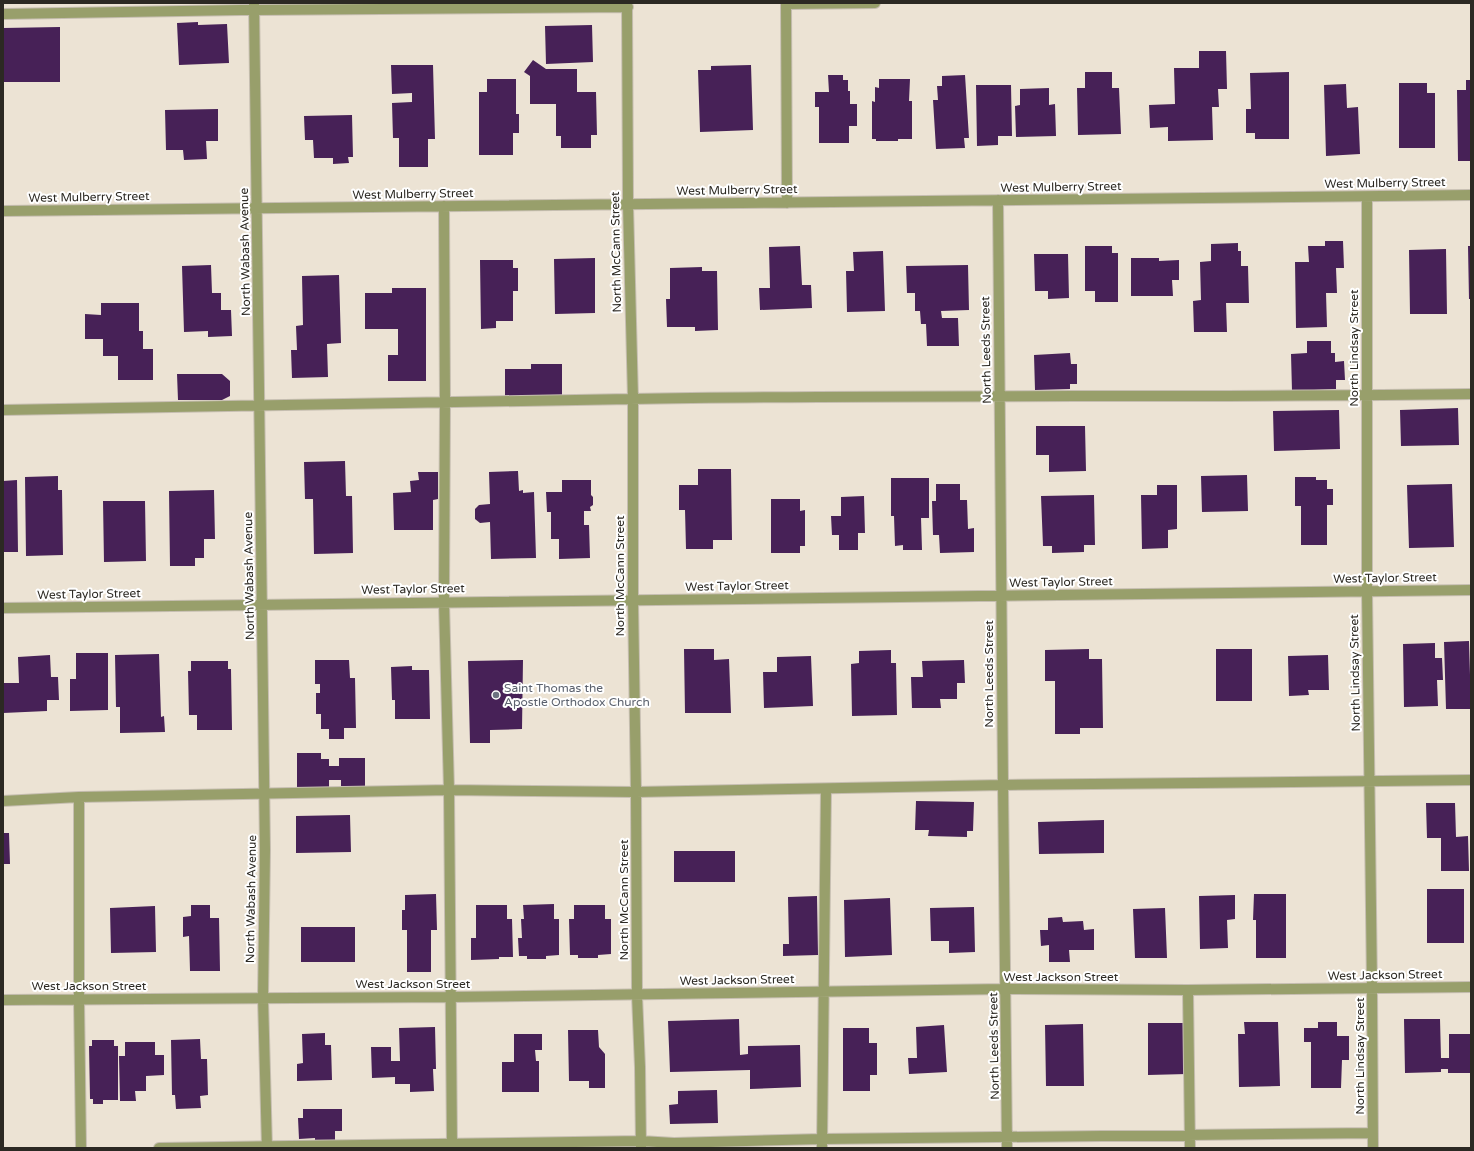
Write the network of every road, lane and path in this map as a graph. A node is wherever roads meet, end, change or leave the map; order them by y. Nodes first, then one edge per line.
1 (874, 3) edge
2 (786, 4) edge
3 (628, 5) edge
4 (254, 6) edge
5 (3, 14) edge
6 (1471, 195) edge
7 (1367, 197) junction
8 (998, 200) junction
9 (787, 203) junction
10 (628, 204) junction
11 (444, 206) junction
12 (257, 208) junction
13 (3, 211) edge
14 (1471, 394) edge
15 (999, 396) junction
16 (1367, 396) junction
17 (633, 399) junction
18 (445, 402) junction
19 (259, 406) junction
20 (3, 410) edge
21 (1471, 590) edge
22 (1367, 591) junction
23 (1002, 596) junction
24 (633, 600) junction
25 (444, 602) junction
26 (262, 605) junction
27 (3, 608) edge
28 (1369, 780) junction
29 (1471, 780) edge
30 (1003, 785) junction
31 (826, 789) junction
32 (449, 790) junction
33 (636, 792) junction
34 (265, 794) junction
35 (79, 797) junction
36 (3, 801) edge
37 (1471, 987) edge
38 (1372, 988) junction
39 (1006, 989) junction
40 (1188, 990) junction
41 (824, 992) junction
42 (637, 995) junction
43 (451, 997) junction
44 (263, 998) junction
45 (79, 999) junction
46 (3, 1000) edge
47 (1373, 1133) junction
48 (1190, 1135) junction
49 (1007, 1137) junction
50 (822, 1144) edge
51 (641, 1145) edge
52 (452, 1146) edge
53 (267, 1147) edge
54 (81, 1148) edge
55 (159, 1148) edge
56 (1007, 1148) edge
57 (1190, 1148) edge
58 (1373, 1148) edge

1 - 2 street
2 - 9 street
3 - 4 street
3 - 10 street, North McCann Street
4 - 5 street
4 - 12 street, North Wabash Avenue
6 - 7 street, West Mulberry Street
7 - 8 street, West Mulberry Street
7 - 16 street, North Lindsay Street
8 - 9 street, West Mulberry Street
8 - 15 street, North Leeds Street
9 - 10 street, West Mulberry Street
10 - 11 street, West Mulberry Street
10 - 17 street, North McCann Street
11 - 12 street, West Mulberry Street
11 - 18 street
12 - 13 street, West Mulberry Street
12 - 19 street, North Wabash Avenue
14 - 16 street
15 - 16 street
15 - 17 street
15 - 23 street, North Leeds Street
16 - 22 street, North Lindsay Street
17 - 18 street
17 - 24 street, North McCann Street
18 - 19 street
18 - 25 street
19 - 20 street
19 - 26 street, North Wabash Avenue
21 - 22 street, West Taylor Street
22 - 23 street, West Taylor Street
22 - 28 street, North Lindsay Street
23 - 24 street, West Taylor Street
23 - 30 street, North Leeds Street
24 - 25 street, West Taylor Street
24 - 33 street, North McCann Street
25 - 26 street, West Taylor Street
25 - 32 street
26 - 27 street, West Taylor Street
26 - 34 street, North Wabash Avenue
28 - 29 street
28 - 30 street
28 - 38 street, North Lindsay Street
30 - 31 street
30 - 39 street, North Leeds Street
31 - 33 street
31 - 41 street
32 - 33 street
32 - 34 street
32 - 43 street
33 - 42 street, North McCann Street
34 - 35 street
34 - 44 street, North Wabash Avenue
35 - 36 street
35 - 45 street
37 - 38 street, West Jackson Street
38 - 40 street, West Jackson Street
38 - 47 street, North Lindsay Street
39 - 40 street, West Jackson Street
39 - 41 street, West Jackson Street
39 - 49 street, North Leeds Street
40 - 48 street
41 - 42 street, West Jackson Street
41 - 50 street
42 - 43 street, West Jackson Street
42 - 51 street, North McCann Street
43 - 44 street, West Jackson Street
43 - 52 street
44 - 45 street, West Jackson Street
44 - 53 street, North Wabash Avenue
45 - 46 street, West Jackson Street
45 - 54 street
47 - 48 street
47 - 58 street, North Lindsay Street
48 - 49 street
48 - 57 street
49 - 50 street
49 - 56 street, North Leeds Street
50 - 51 street
51 - 52 street
52 - 53 street
53 - 55 street

